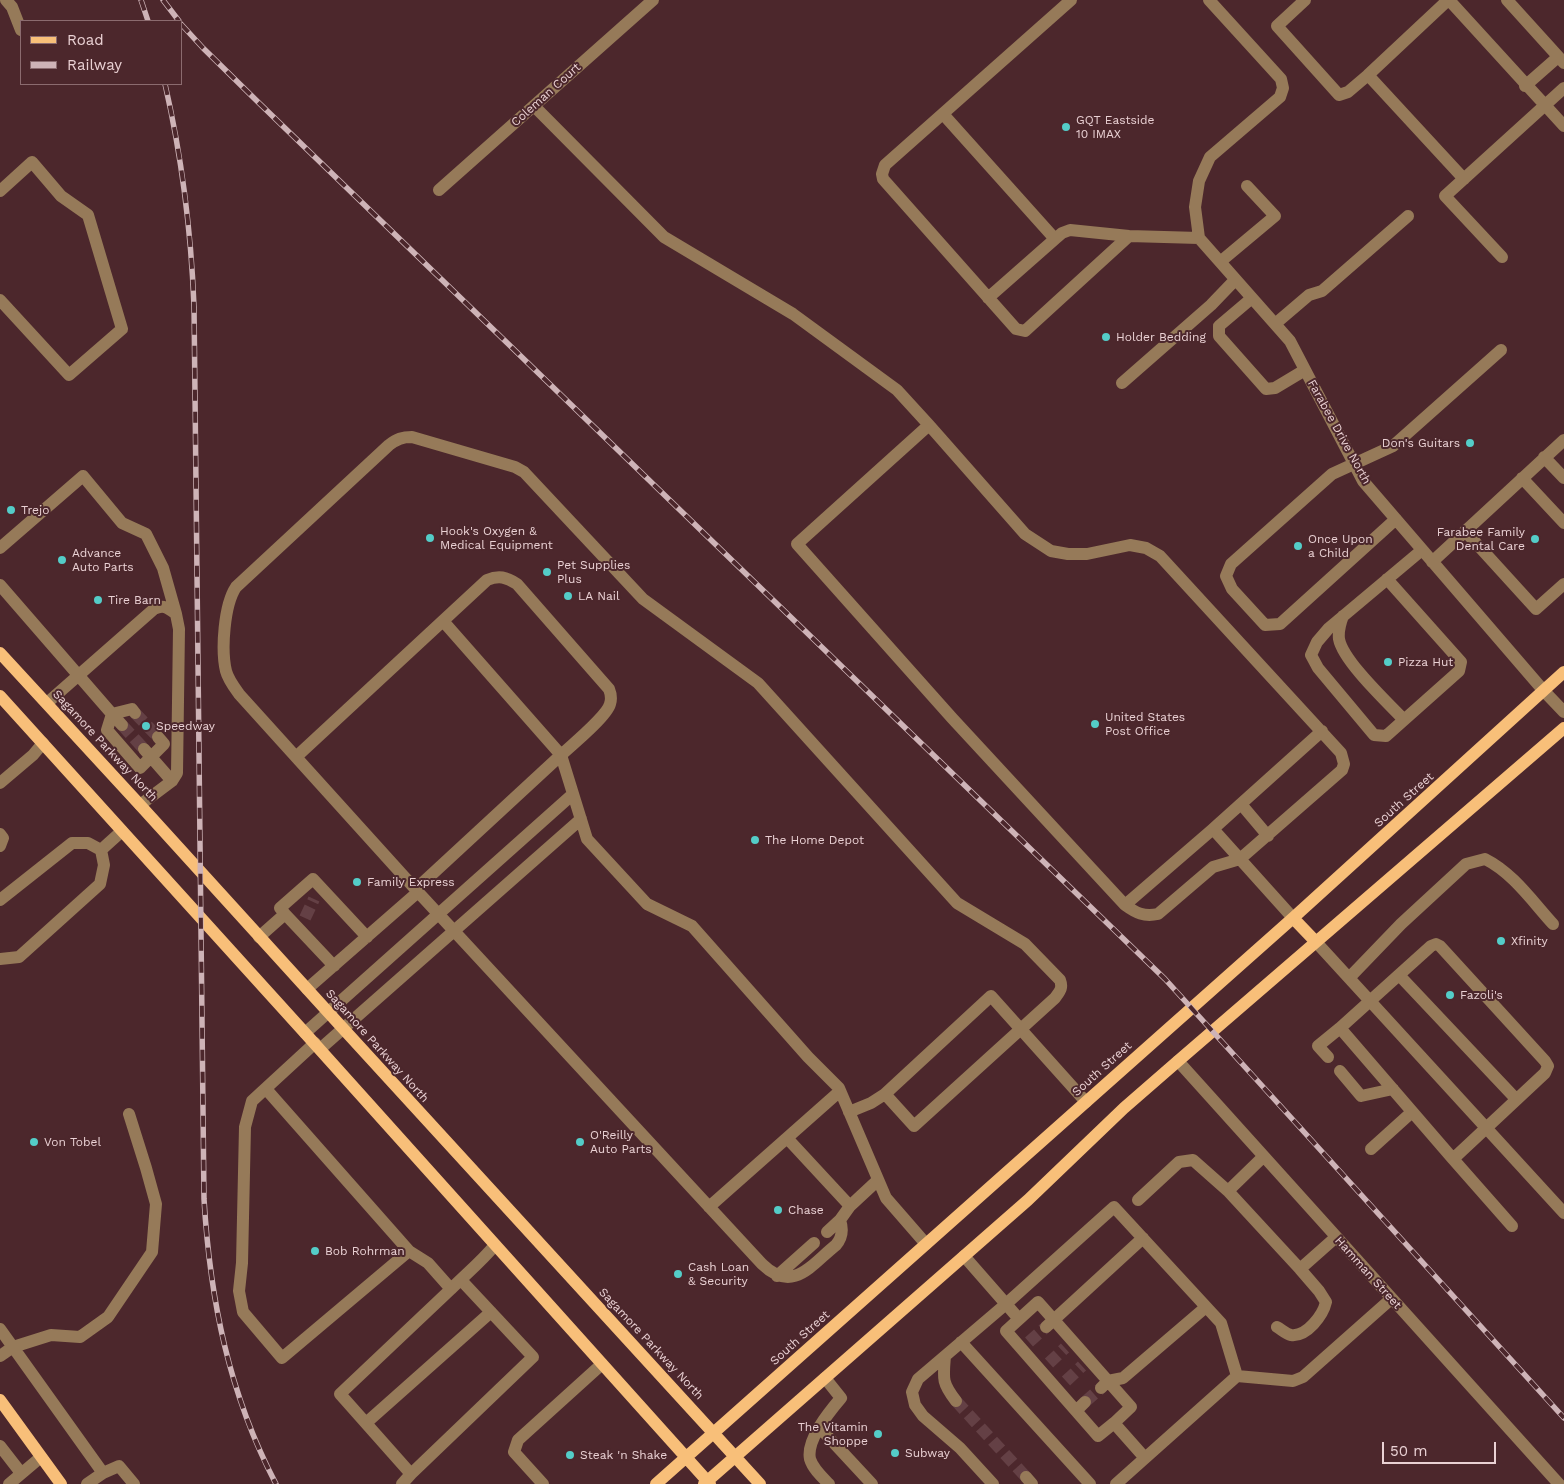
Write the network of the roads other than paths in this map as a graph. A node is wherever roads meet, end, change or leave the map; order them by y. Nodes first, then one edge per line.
1 (6, 0) edge
2 (653, 0) edge
3 (1071, 0) edge
4 (1209, 0) edge
5 (1305, 0) edge
6 (1448, 0) edge
7 (1508, 0) edge
8 (20, 27) edge
9 (1561, 60) edge
10 (1368, 75) junction
11 (1526, 86) junction
12 (1564, 88) edge
13 (1545, 105) junction
14 (534, 106) junction
15 (943, 114) junction
16 (1564, 126) edge
17 (1464, 179) junction
18 (1247, 186) dead end
19 (439, 190) dead end
20 (0, 191) edge
21 (1408, 216) dead end
22 (1128, 236) junction
23 (1199, 238) junction
24 (1055, 239) junction
25 (1502, 257) dead end
26 (1220, 262) junction
27 (1235, 280) junction
28 (988, 298) junction
29 (1252, 298) junction
30 (0, 300) edge
31 (1275, 324) junction
32 (1501, 350) dead end
33 (1305, 370) junction
34 (1122, 384) dead end
35 (929, 425) junction
36 (1564, 440) edge
37 (1544, 457) junction
38 (1354, 464) junction
39 (1522, 478) junction
40 (1564, 478) edge
41 (1396, 519) junction
42 (1564, 524) edge
43 (1465, 531) junction
44 (0, 548) edge
45 (1422, 550) junction
46 (1432, 562) junction
47 (1387, 579) junction
48 (1564, 584) edge
49 (0, 585) edge
50 (176, 614) junction
51 (1343, 616) junction
52 (443, 621) junction
53 (0, 653) edge
54 (1564, 672) edge
55 (80, 675) junction
56 (1543, 690) junction
57 (47, 703) junction
58 (2, 704) edge
59 (1564, 712) edge
60 (135, 713) dead end
61 (112, 714) junction
62 (1404, 720) junction
63 (122, 725) tunnel mouth
64 (1564, 728) edge
65 (1322, 732) junction
66 (158, 737) dead end
67 (43, 743) junction
68 (148, 753) junction
69 (561, 755) junction
70 (296, 757) junction
71 (2, 777) edge
72 (172, 781) junction
73 (573, 794) junction
74 (140, 804) junction
75 (1241, 804) junction
76 (581, 819) junction
77 (1213, 828) junction
78 (122, 831) junction
79 (0, 834) edge
80 (1268, 836) junction
81 (0, 846) edge
82 (101, 850) junction
83 (1240, 859) junction
84 (317, 884) junction
85 (417, 891) junction
86 (314, 899) tunnel mouth
87 (0, 900) edge
88 (1125, 905) junction
89 (285, 914) junction
90 (439, 915) junction
91 (305, 918) tunnel mouth
92 (1293, 918) junction
93 (1553, 924) dead end
94 (302, 932) junction
95 (454, 932) junction
96 (259, 937) junction
97 (367, 937) junction
98 (1316, 942) junction
99 (0, 959) edge
100 (334, 966) junction
101 (1400, 975) junction
102 (1349, 978) junction
103 (308, 989) junction
104 (1370, 1002) junction
105 (328, 1012) junction
106 (1340, 1028) junction
107 (343, 1029) junction
108 (1021, 1029) junction
109 (306, 1033) junction
110 (318, 1046) junction
111 (1328, 1057) dead end
112 (1178, 1061) junction
113 (1340, 1071) dead end
114 (266, 1089) junction
115 (1393, 1089) junction
116 (840, 1091) junction
117 (885, 1094) junction
118 (1516, 1099) junction
119 (1086, 1102) junction
120 (849, 1112) junction
121 (1412, 1112) junction
122 (129, 1114) dead end
123 (1486, 1128) junction
124 (787, 1138) junction
125 (1372, 1149) dead end
126 (1263, 1157) junction
127 (1453, 1159) junction
128 (878, 1180) junction
129 (1228, 1191) junction
130 (1138, 1200) dead end
131 (850, 1206) junction
132 (709, 1207) junction
133 (1564, 1213) edge
134 (840, 1220) junction
135 (1512, 1226) dead end
136 (826, 1232) dead end
137 (1143, 1238) junction
138 (1335, 1238) junction
139 (814, 1243) dead end
140 (926, 1244) junction
141 (495, 1245) junction
142 (409, 1251) junction
143 (964, 1256) junction
144 (1300, 1269) junction
145 (777, 1276) junction
146 (456, 1284) junction
147 (1391, 1299) junction
148 (1006, 1304) junction
149 (1206, 1307) junction
150 (491, 1312) junction
151 (1019, 1318) junction
152 (1050, 1323) junction
153 (1277, 1327) dead end
154 (0, 1329) edge
155 (962, 1342) junction
156 (13, 1347) junction
157 (0, 1356) edge
158 (945, 1356) junction
159 (602, 1364) junction
160 (1237, 1376) junction
161 (825, 1378) junction
162 (1105, 1384) junction
163 (956, 1401) tunnel mouth
164 (2, 1407) edge
165 (366, 1423) junction
166 (1114, 1423) junction
167 (819, 1427) junction
168 (714, 1433) junction
169 (0, 1446) edge
170 (735, 1456) junction
171 (41, 1457) junction
172 (686, 1458) junction
173 (1145, 1458) junction
174 (21, 1473) junction
175 (103, 1473) junction
176 (411, 1474) junction
177 (0, 1481) edge
178 (707, 1483) edge
179 (3, 1484) edge
180 (9, 1484) edge
181 (60, 1484) edge
182 (87, 1484) edge
183 (134, 1484) edge
184 (402, 1484) edge
185 (543, 1484) edge
186 (656, 1484) edge
187 (760, 1484) edge
188 (829, 1484) edge
189 (872, 1484) edge
190 (993, 1484) edge
191 (1090, 1484) edge
192 (1116, 1484) edge
193 (1559, 1484) edge

1 - 8 street
2 - 14 street, Coleman Court
3 - 15 street
4 - 23 street
5 - 10 street
6 - 10 street
6 - 11 street
7 - 9 street
9 - 11 street
10 - 17 street
11 - 13 street
12 - 13 street
13 - 16 street
13 - 17 street
14 - 19 street, Coleman Court
14 - 35 street
15 - 24 street
15 - 28 street
17 - 25 street
18 - 26 street
20 - 30 street
21 - 31 street
22 - 23 street
22 - 24 street
22 - 28 street
23 - 26 street, Farabee Drive North
24 - 28 street
26 - 27 street, Farabee Drive North
27 - 29 street, Farabee Drive North
27 - 34 street
29 - 31 street, Farabee Drive North
29 - 33 street
31 - 33 street, Farabee Drive North
32 - 38 street
33 - 38 street, Farabee Drive North
35 - 65 street
35 - 88 street
36 - 37 street
37 - 39 street
37 - 40 street
38 - 41 street, Farabee Drive North
38 - 41 street
39 - 42 street
39 - 43 street
41 - 45 street, Farabee Drive North
43 - 46 street
43 - 48 street
44 - 50 street
45 - 46 street, Farabee Drive North
45 - 47 street
46 - 56 street, Farabee Drive North
47 - 51 street
47 - 62 street
49 - 55 street
50 - 55 street
50 - 72 street
51 - 62 street
51 - 62 street
52 - 69 street
52 - 69 street
52 - 70 street
53 - 57 main road, Sagamore Parkway North
54 - 56 main road, South Street
55 - 57 street
55 - 61 street
56 - 59 street, Farabee Drive North
56 - 92 main road, South Street
57 - 74 main road, Sagamore Parkway North
58 - 67 main road
60 - 61 street
61 - 63 street
61 - 68 street
64 - 98 main road
65 - 75 street
65 - 80 street
66 - 68 street
67 - 71 street
67 - 78 main road
68 - 72 street
69 - 73 street
69 - 85 street
70 - 85 street
70 - 108 street
72 - 74 street
73 - 76 street
73 - 90 street
74 - 96 main road, Sagamore Parkway North
75 - 77 street
75 - 80 street
76 - 95 street
76 - 116 street
77 - 83 street
77 - 88 street
78 - 82 street
78 - 109 main road
79 - 81 street
80 - 83 street
82 - 87 street
82 - 99 street
83 - 88 street
83 - 92 street
84 - 86 street
84 - 89 street
84 - 97 street
85 - 90 street
85 - 97 street
89 - 94 street
89 - 96 street
90 - 95 street
90 - 105 street
91 - 94 street
92 - 98 main road
92 - 119 main road, South Street
93 - 102 street
94 - 100 street
95 - 107 street
95 - 132 street
96 - 103 main road, Sagamore Parkway North
97 - 100 street
98 - 102 street
98 - 112 main road
100 - 103 street
101 - 104 street
101 - 118 street
101 - 118 street
102 - 104 street
103 - 105 main road, Sagamore Parkway North
104 - 106 street
104 - 123 street
105 - 107 main road, Sagamore Parkway North
105 - 109 street
106 - 111 street
106 - 115 street
107 - 110 street
107 - 168 main road, Sagamore Parkway North
108 - 117 street
108 - 117 street
108 - 119 street
109 - 110 main road
110 - 114 street
110 - 141 main road
112 - 126 street, Hamman Street
112 - 143 main road
113 - 115 street
114 - 142 street
114 - 142 street
115 - 121 street
116 - 120 street
116 - 124 street
117 - 120 street
118 - 123 street
119 - 140 main road, South Street
120 - 128 street
121 - 125 street
121 - 127 street
122 - 156 street
123 - 127 street
123 - 133 street
124 - 131 street
124 - 132 street
126 - 129 street
126 - 138 street, Hamman Street
127 - 135 street
128 - 131 street
128 - 140 street
129 - 130 street
129 - 144 street
131 - 134 street
132 - 145 street
134 - 136 street
134 - 145 street
137 - 148 street
137 - 149 street
137 - 152 street
138 - 144 street
138 - 147 street, Hamman Street
139 - 145 street
140 - 168 main road, South Street
141 - 146 street
141 - 159 main road
142 - 146 street
143 - 148 street
143 - 161 main road
144 - 153 street
146 - 150 street
146 - 165 street
147 - 160 street
147 - 193 street, Hamman Street
148 - 151 street
148 - 155 street
149 - 160 street
149 - 162 street
150 - 165 street
150 - 176 street
151 - 152 street
151 - 166 street
152 - 162 street
154 - 156 street
155 - 158 street
155 - 191 street
156 - 157 street
156 - 175 street
158 - 163 street
158 - 190 street
159 - 172 main road
159 - 185 street
160 - 173 street
161 - 167 street
161 - 170 main road
162 - 166 street
164 - 171 main road
165 - 176 street
166 - 173 street
167 - 188 street
167 - 189 street
168 - 170 main road, Sagamore Parkway North
168 - 172 main road, South Street
169 - 174 street
170 - 178 main road
170 - 187 main road, Sagamore Parkway North
171 - 174 street
171 - 181 main road
172 - 178 main road
172 - 186 main road, South Street
173 - 192 street
174 - 180 street
175 - 182 street
175 - 183 street
176 - 184 street
177 - 179 street

